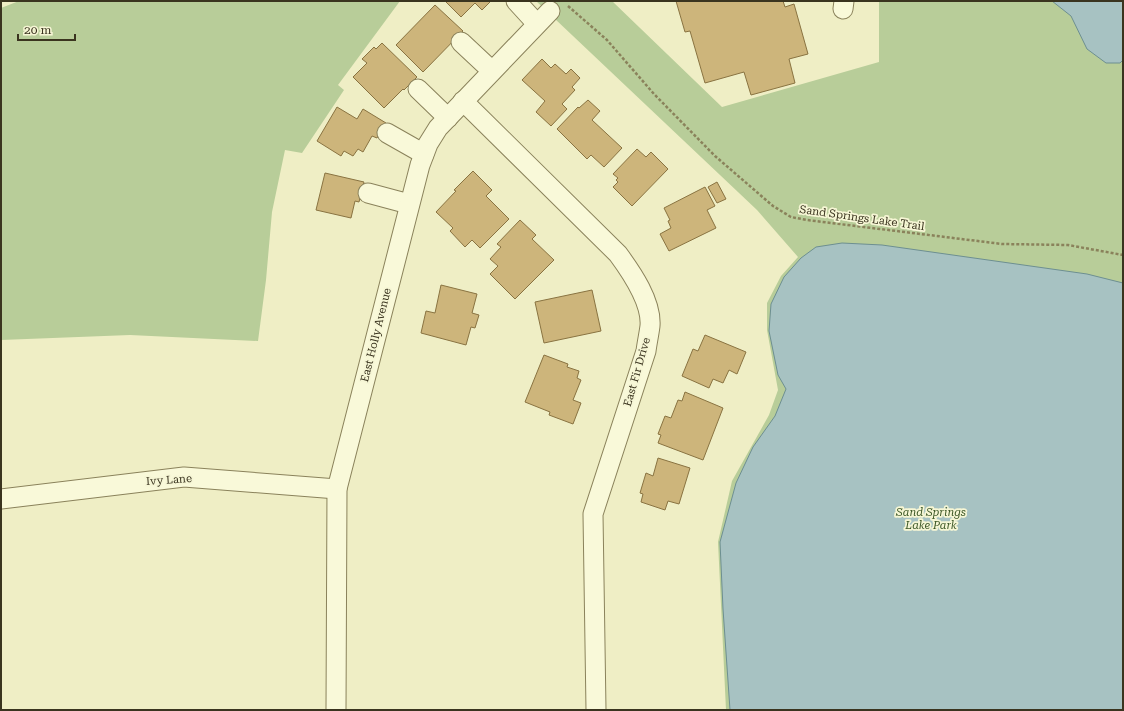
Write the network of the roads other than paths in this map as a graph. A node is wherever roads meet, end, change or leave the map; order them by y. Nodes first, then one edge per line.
1 (516, 1) edge
2 (461, 42) dead end
3 (492, 71) junction
4 (418, 89) dead end
5 (463, 101) junction
6 (448, 118) junction
7 (387, 133) dead end
8 (424, 154) junction
9 (368, 193) dead end
10 (409, 204) junction
11 (337, 489) junction
12 (1, 499) edge
13 (336, 710) edge
14 (596, 710) edge

1 - 3 street, East Holly Avenue
2 - 3 street
3 - 5 street, East Holly Avenue
4 - 6 street
5 - 6 street, East Holly Avenue
5 - 14 street, East Fir Drive
6 - 8 street, East Holly Avenue
7 - 8 street
8 - 10 street, East Holly Avenue
9 - 10 street
10 - 11 street, East Holly Avenue
11 - 12 street, Ivy Lane
11 - 13 street, East Holly Avenue

